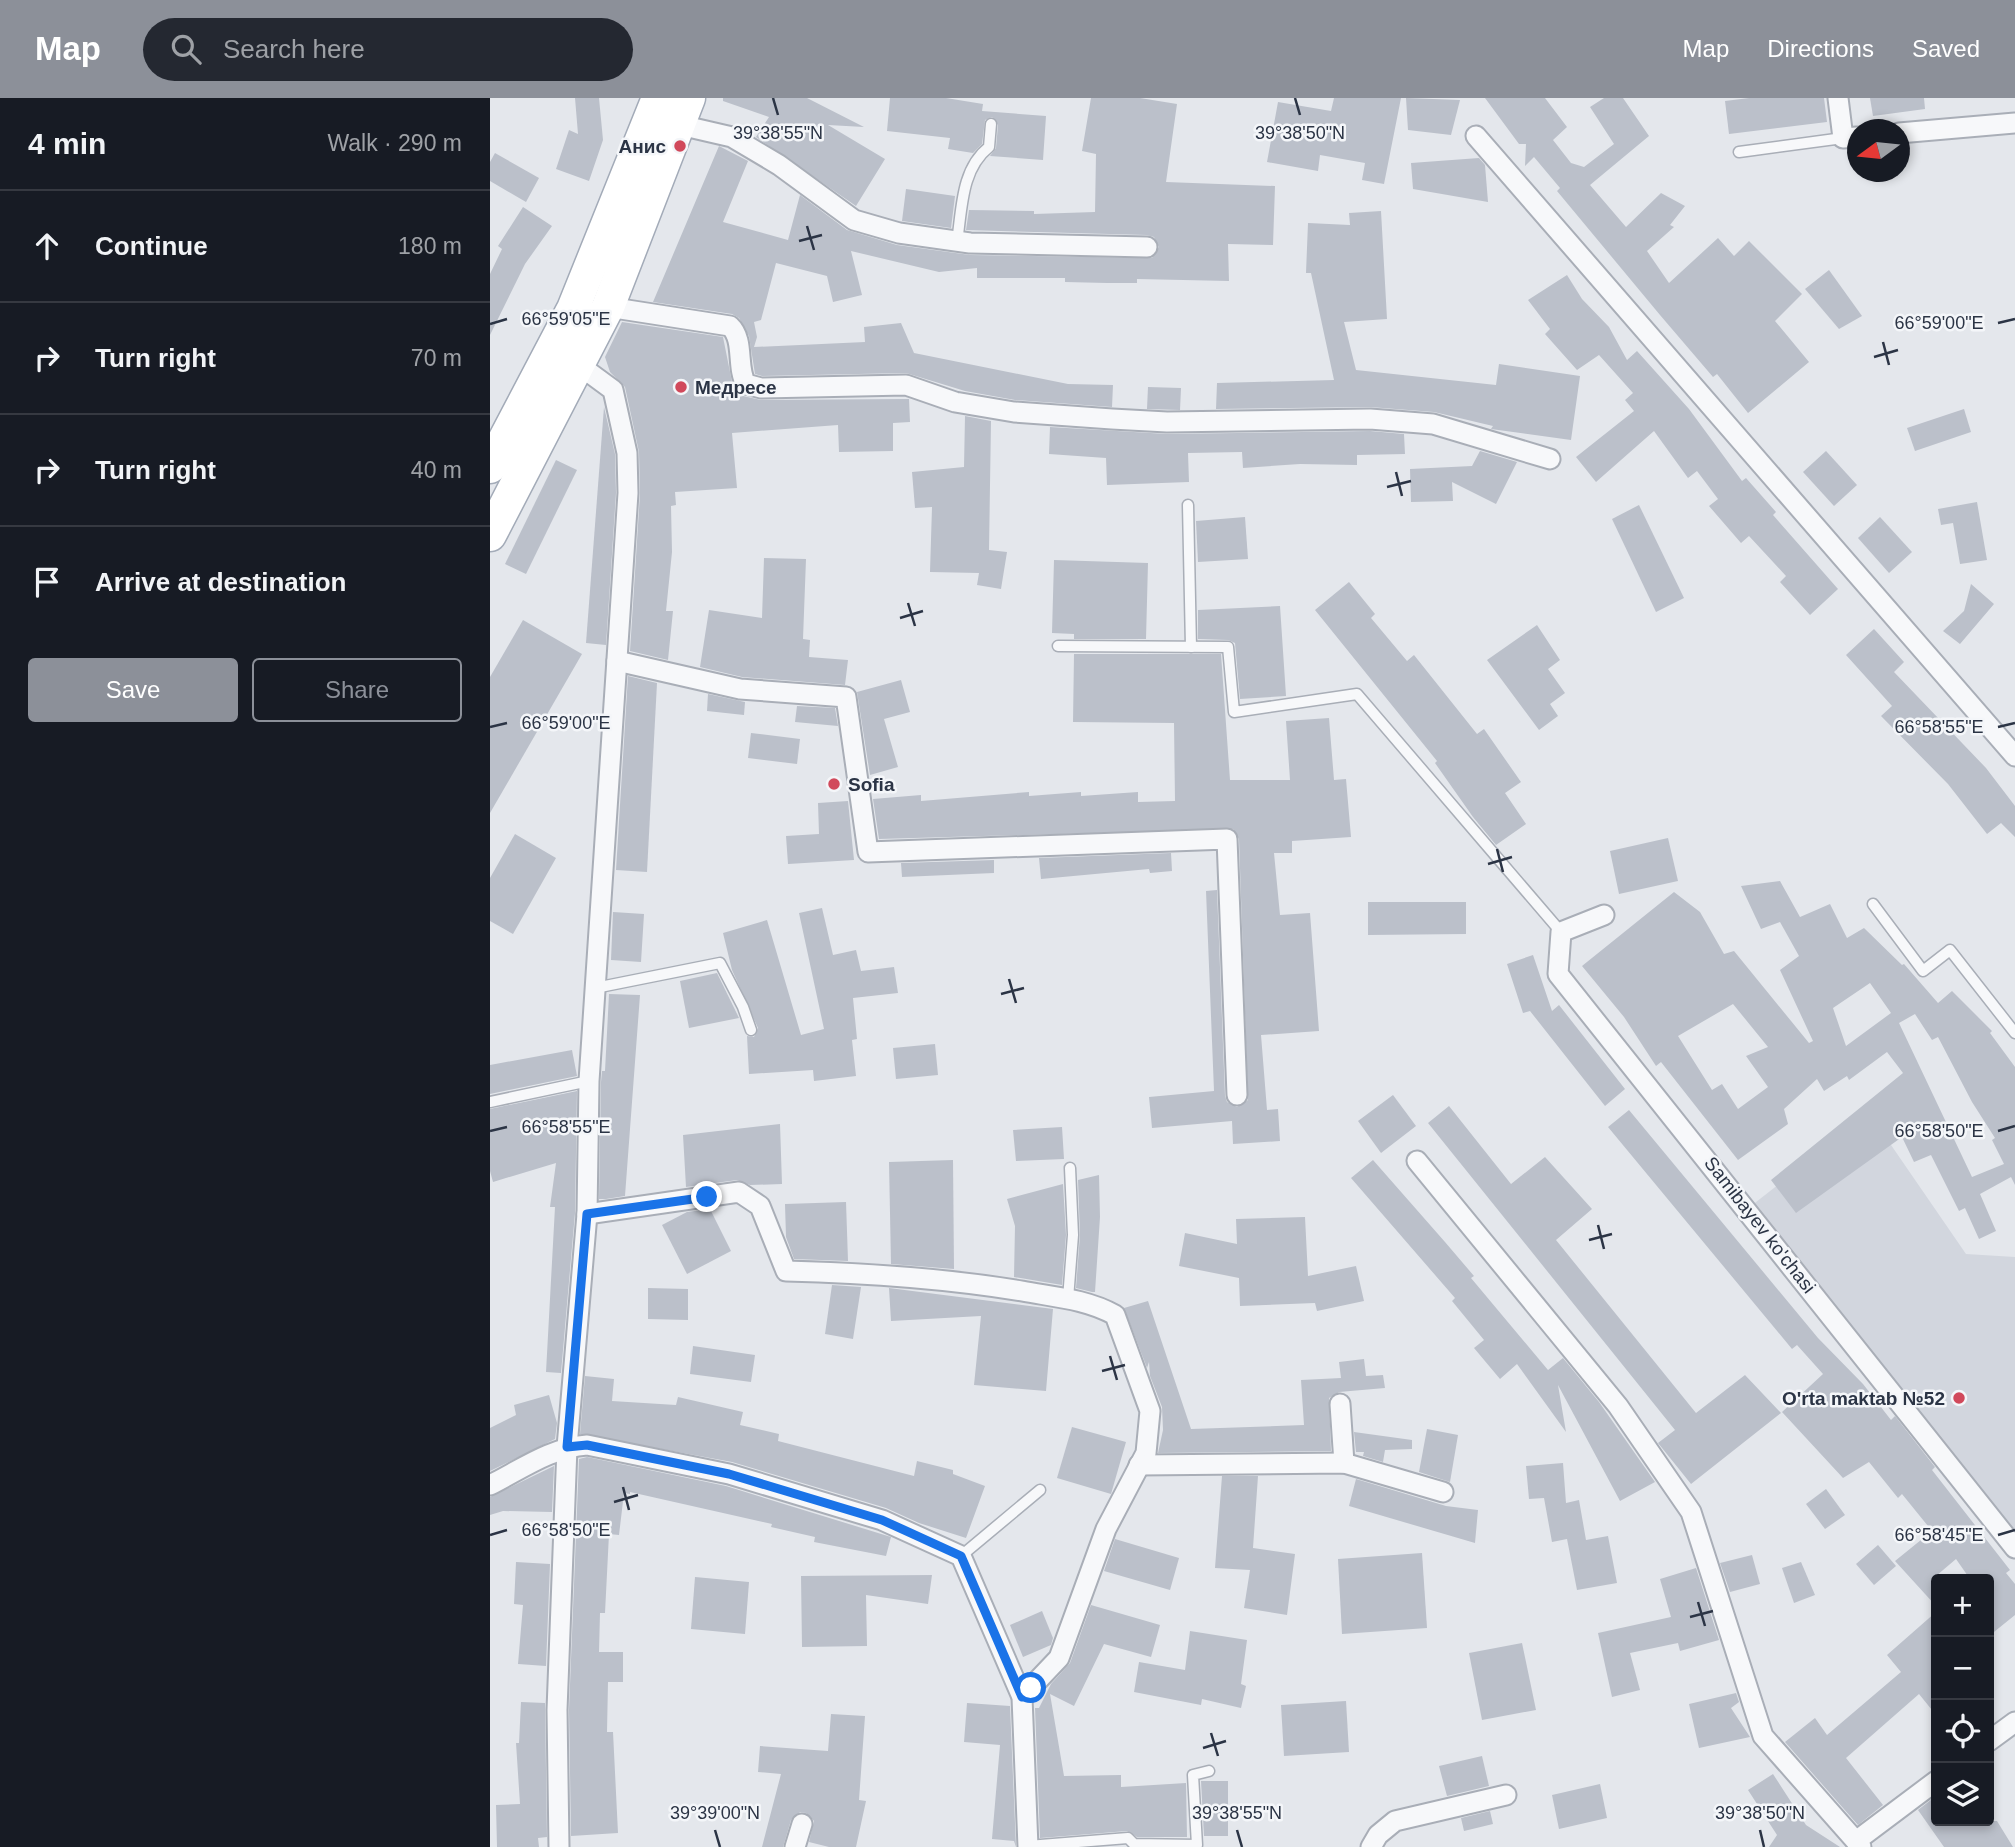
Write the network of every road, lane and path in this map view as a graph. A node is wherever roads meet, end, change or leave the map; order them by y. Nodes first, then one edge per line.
1 (658, 98) edge
2 (1839, 98) edge
3 (684, 111) edge
4 (2015, 122) edge
5 (991, 124) dead end
6 (1847, 127) edge
7 (1910, 132) edge
8 (1476, 136) dead end
9 (1847, 138) edge
10 (1739, 152) dead end
11 (957, 242) junction
12 (1147, 247) dead end
13 (608, 307) junction
14 (579, 365) junction
15 (1550, 459) dead end
16 (490, 467) edge
17 (1188, 505) dead end
18 (490, 535) edge
19 (1058, 646) dead end
20 (1191, 647) junction
21 (617, 661) junction
22 (2015, 756) edge
23 (1872, 904) dead end
24 (1604, 915) dead end
25 (1561, 932) junction
26 (594, 988) junction
27 (751, 1030) dead end
28 (2015, 1033) edge
29 (589, 1081) junction
30 (1237, 1095) dead end
31 (490, 1102) edge
32 (1417, 1161) dead end
33 (1070, 1168) dead end
34 (587, 1214) junction
35 (1068, 1299) junction
36 (1340, 1404) dead end
37 (567, 1447) junction
38 (1344, 1463) junction
39 (1139, 1465) junction
40 (490, 1485) edge
41 (1040, 1490) dead end
42 (1443, 1492) dead end
43 (2015, 1548) edge
44 (961, 1556) junction
45 (1022, 1697) junction
46 (2015, 1722) edge
47 (1994, 1737) edge
48 (1209, 1771) dead end
49 (1931, 1785) edge
50 (1506, 1795) dead end
51 (802, 1824) dead end
52 (1859, 1844) edge
53 (1028, 1846) edge
54 (559, 1847) edge
55 (795, 1847) edge
56 (1371, 1847) edge

1 - 16 main road
2 - 6 street
3 - 11 street
3 - 13 main road
4 - 7 street
5 - 11 lane
8 - 22 street
9 - 10 lane
11 - 12 street
13 - 14 main road
13 - 15 street
14 - 18 main road
14 - 21 street
17 - 20 lane
19 - 20 lane
20 - 25 lane
21 - 26 street
21 - 30 street
23 - 28 lane
24 - 25 street
25 - 43 street, Samibayev ko'chasi
26 - 27 lane
26 - 29 street
29 - 31 lane
29 - 34 street
32 - 52 street
33 - 35 lane
34 - 35 street
34 - 37 street
35 - 39 street
36 - 38 street
37 - 40 street
37 - 44 street
37 - 54 street
38 - 39 street
38 - 42 street
39 - 45 street
41 - 44 lane
44 - 45 street
45 - 53 street
46 - 47 street
48 - 53 lane
49 - 52 street
50 - 56 street
51 - 55 street

